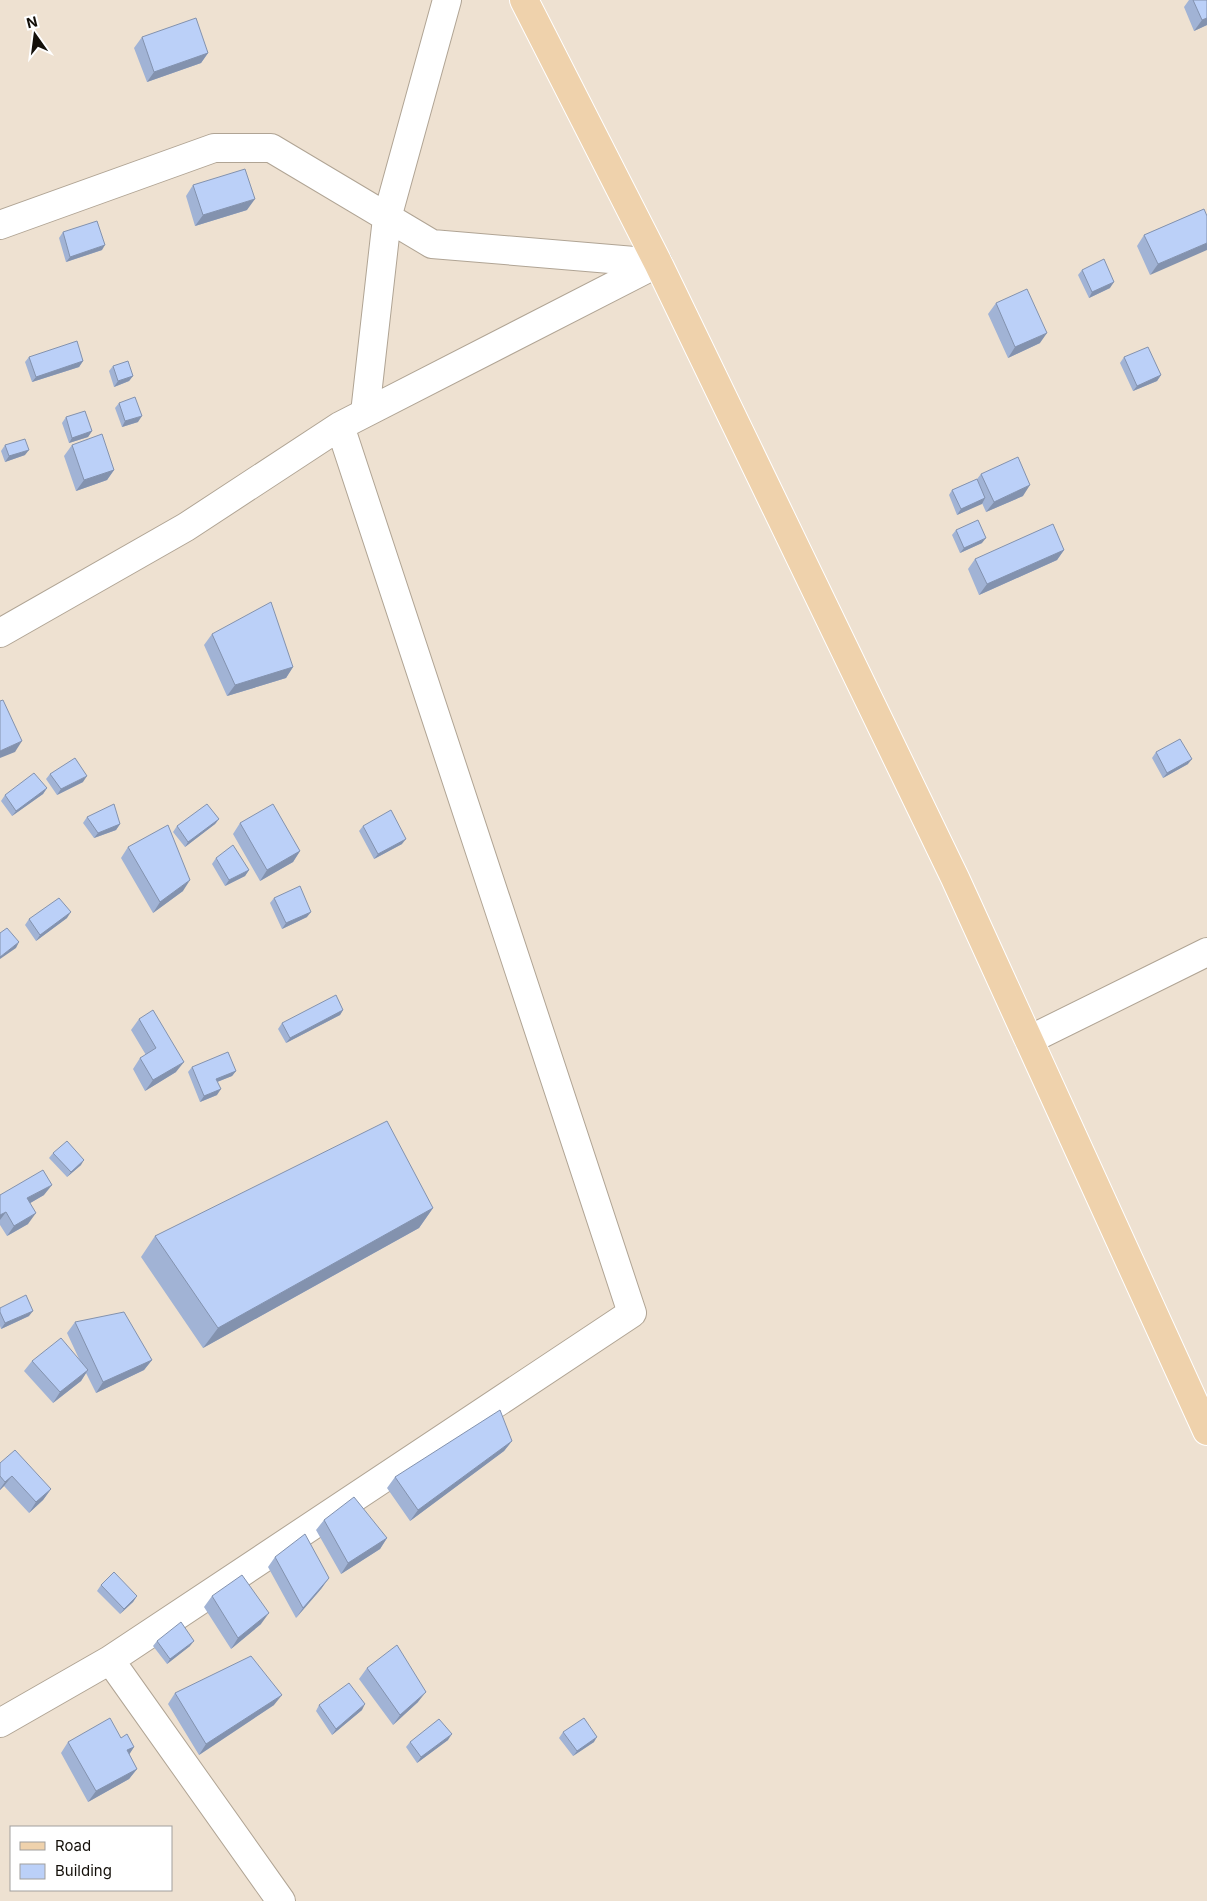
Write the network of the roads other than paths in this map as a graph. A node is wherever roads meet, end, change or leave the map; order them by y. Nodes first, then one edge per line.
1 (447, 0) edge
2 (524, 0) edge
3 (387, 218) junction
4 (0, 226) edge
5 (658, 264) junction
6 (365, 413) junction
7 (340, 426) junction
8 (0, 633) edge
9 (1207, 952) edge
10 (1029, 1040) junction
11 (1207, 1431) edge
12 (110, 1660) junction
13 (0, 1724) edge
14 (281, 1901) edge

1 - 3 street
2 - 5 main road
3 - 4 street
3 - 5 street
3 - 6 street
5 - 6 street
5 - 10 main road
6 - 7 street
7 - 8 street
7 - 12 street
9 - 10 street
10 - 11 main road
12 - 13 street
12 - 14 street

